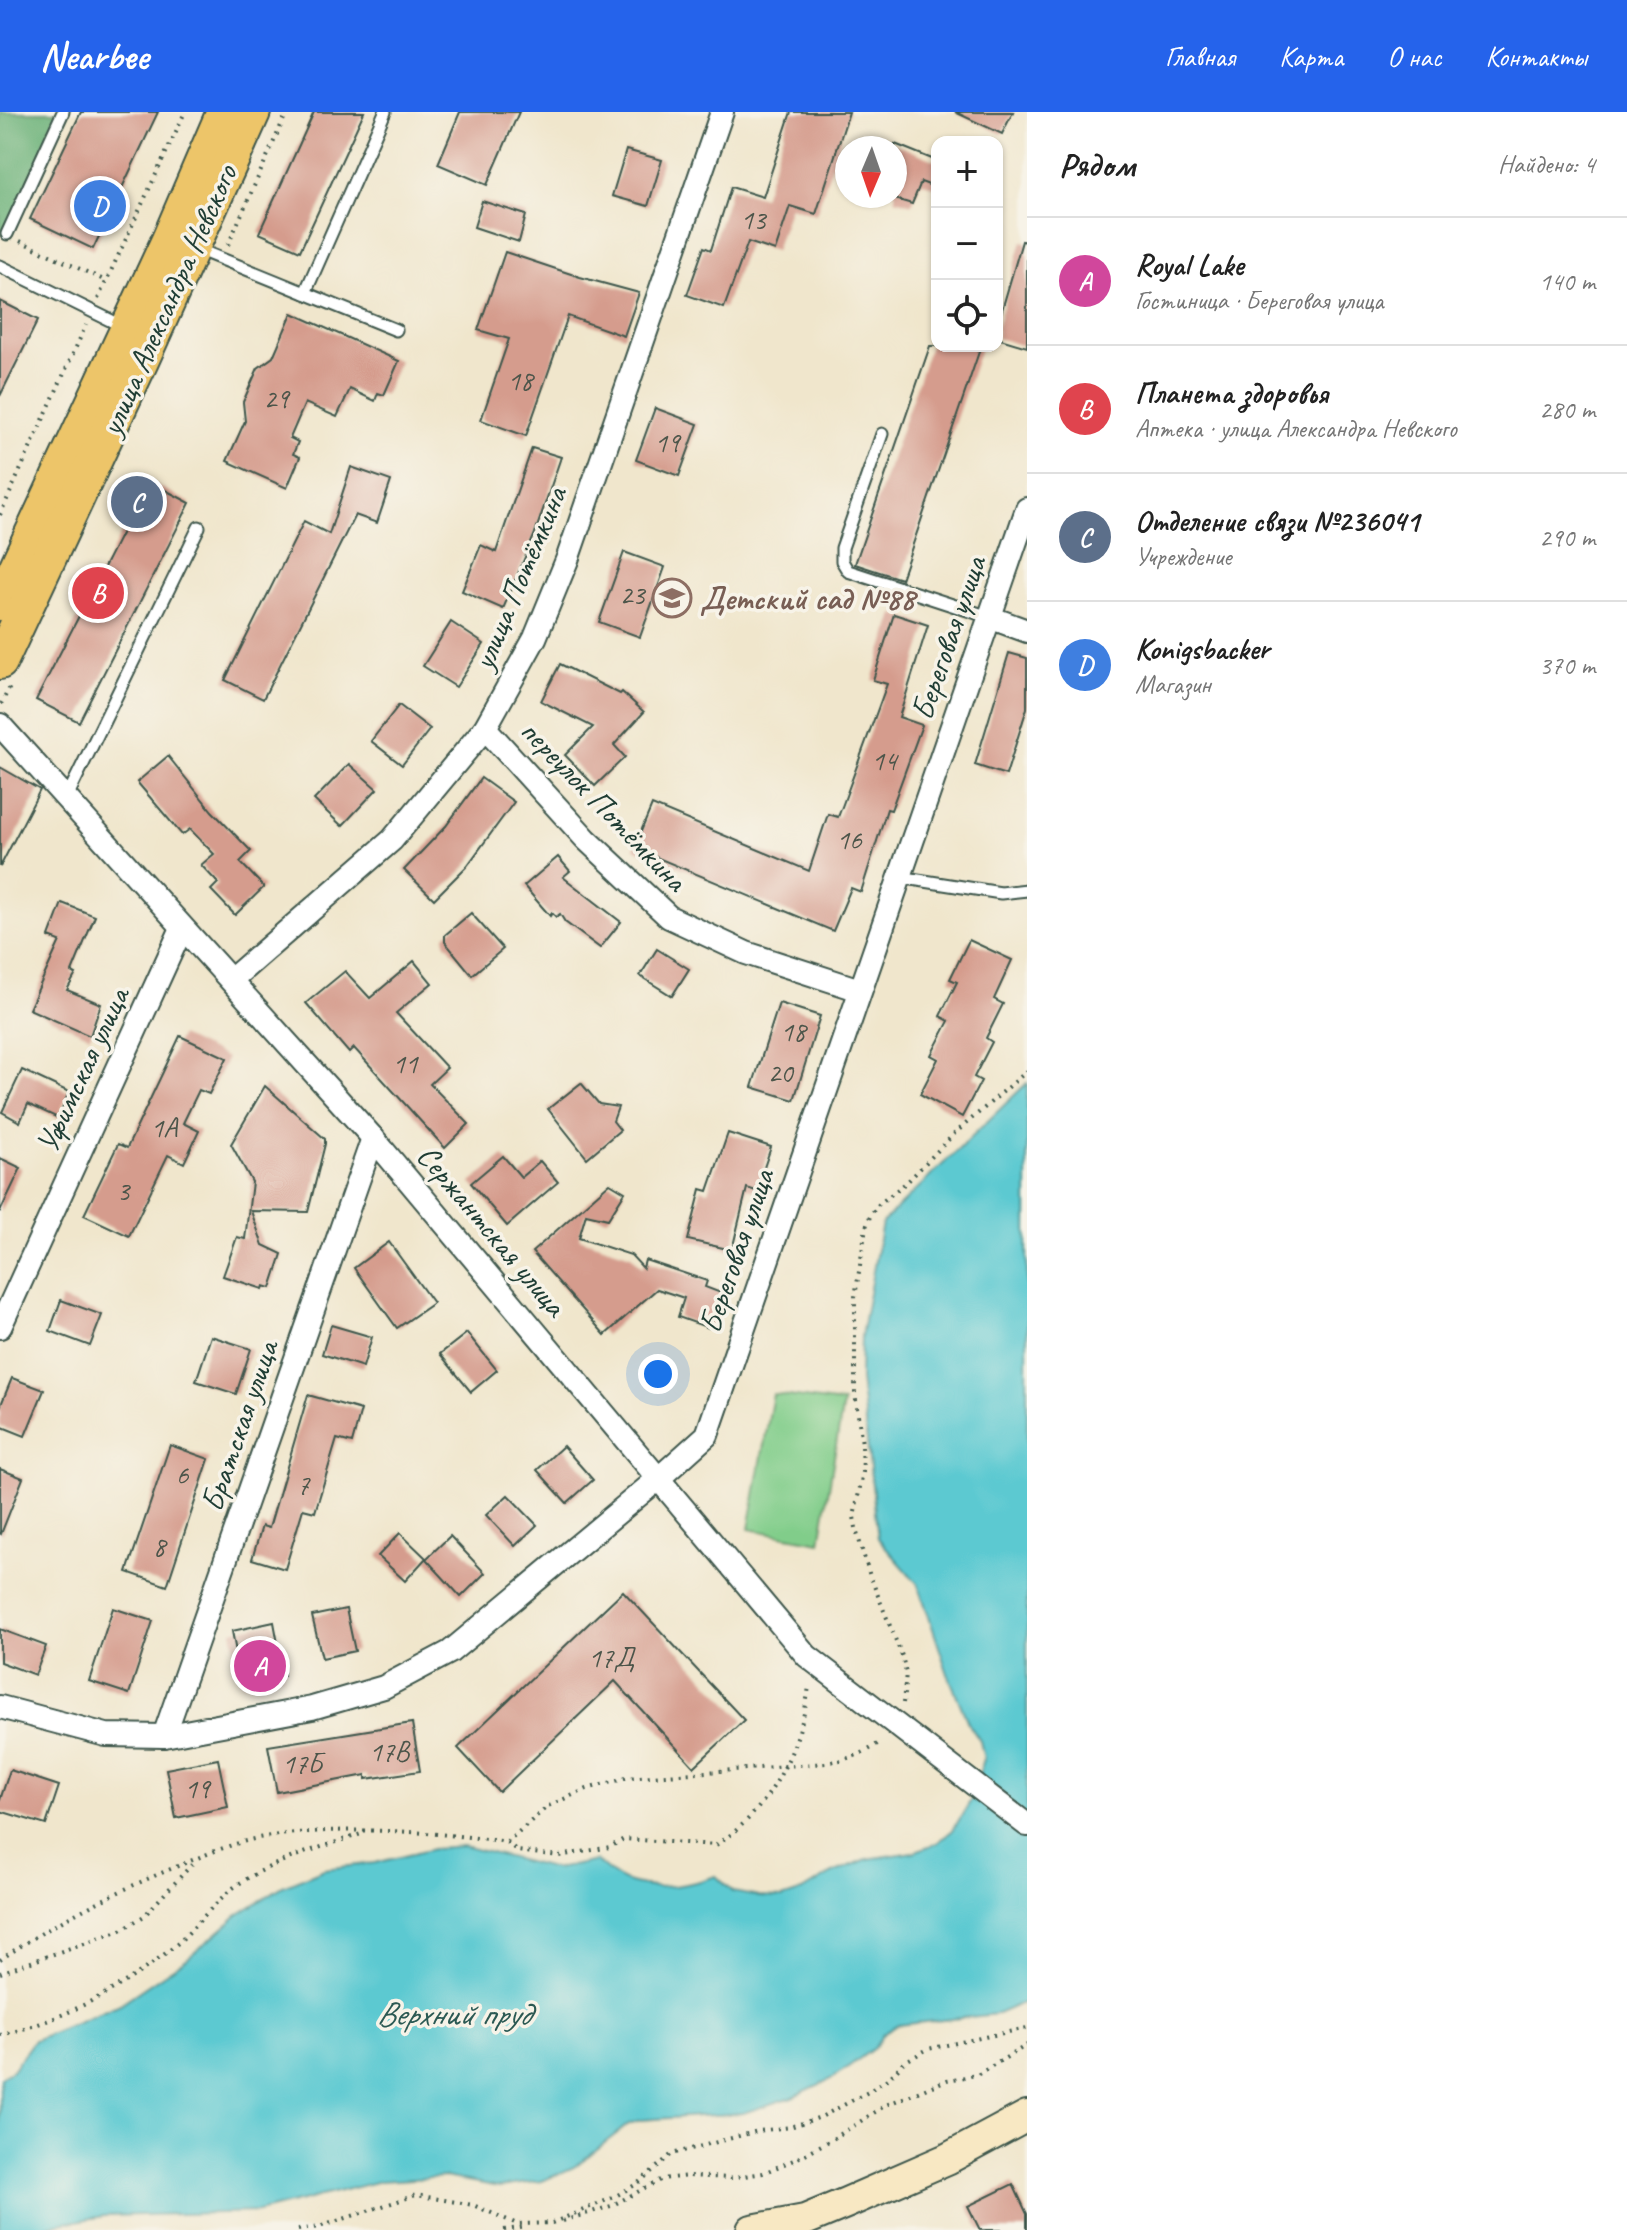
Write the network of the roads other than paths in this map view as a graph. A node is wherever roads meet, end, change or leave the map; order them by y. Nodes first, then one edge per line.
1 (63, 112) edge
2 (224, 112) edge
3 (253, 112) edge
4 (385, 112) edge
5 (722, 112) edge
6 (7, 234) road end
7 (192, 247) junction
8 (0, 266) edge
9 (305, 293) junction
10 (128, 329) junction
11 (396, 330) dead end
12 (882, 434) dead end
13 (1027, 509) edge
14 (199, 527) dead end
15 (0, 603) edge
16 (989, 617) junction
17 (1027, 631) edge
18 (0, 662) edge
19 (0, 725) edge
20 (485, 728) junction
21 (65, 799) junction
22 (899, 877) junction
23 (1027, 890) edge
24 (182, 928) junction
25 (232, 979) junction
26 (860, 990) junction
27 (373, 1138) junction
28 (0, 1327) edge
29 (658, 1479) junction
30 (0, 1707) edge
31 (164, 1736) junction
32 (1027, 1825) edge
33 (1027, 2116) edge
34 (807, 2225) edge
35 (752, 2230) edge

1 - 6 lane
2 - 10 main road, улица Александра Невского
3 - 7 main road, улица Александра Невского
4 - 9 lane
5 - 20 street, улица Потёмкина
7 - 9 lane
7 - 18 main road, улица Александра Невского
8 - 10 lane
9 - 11 lane
10 - 15 main road, улица Александра Невского
12 - 16 lane
13 - 16 street, Береговая улица
14 - 21 lane
16 - 17 street
16 - 22 street, Береговая улица
19 - 21 street, Сержантская улица
20 - 25 street, улица Потёмкина
20 - 26 street, переулок Потёмкина
21 - 24 street, Сержантская улица
22 - 23 lane
22 - 26 street, Береговая улица
24 - 25 street, Сержантская улица
24 - 28 street, Уфимская улица
25 - 27 street, Сержантская улица
26 - 29 street, Береговая улица
27 - 29 street, Сержантская улица
27 - 31 street, Братская улица
29 - 31 street, Береговая улица
29 - 32 street, Сержантская улица
30 - 31 street, Береговая улица
33 - 34 street
34 - 35 street

